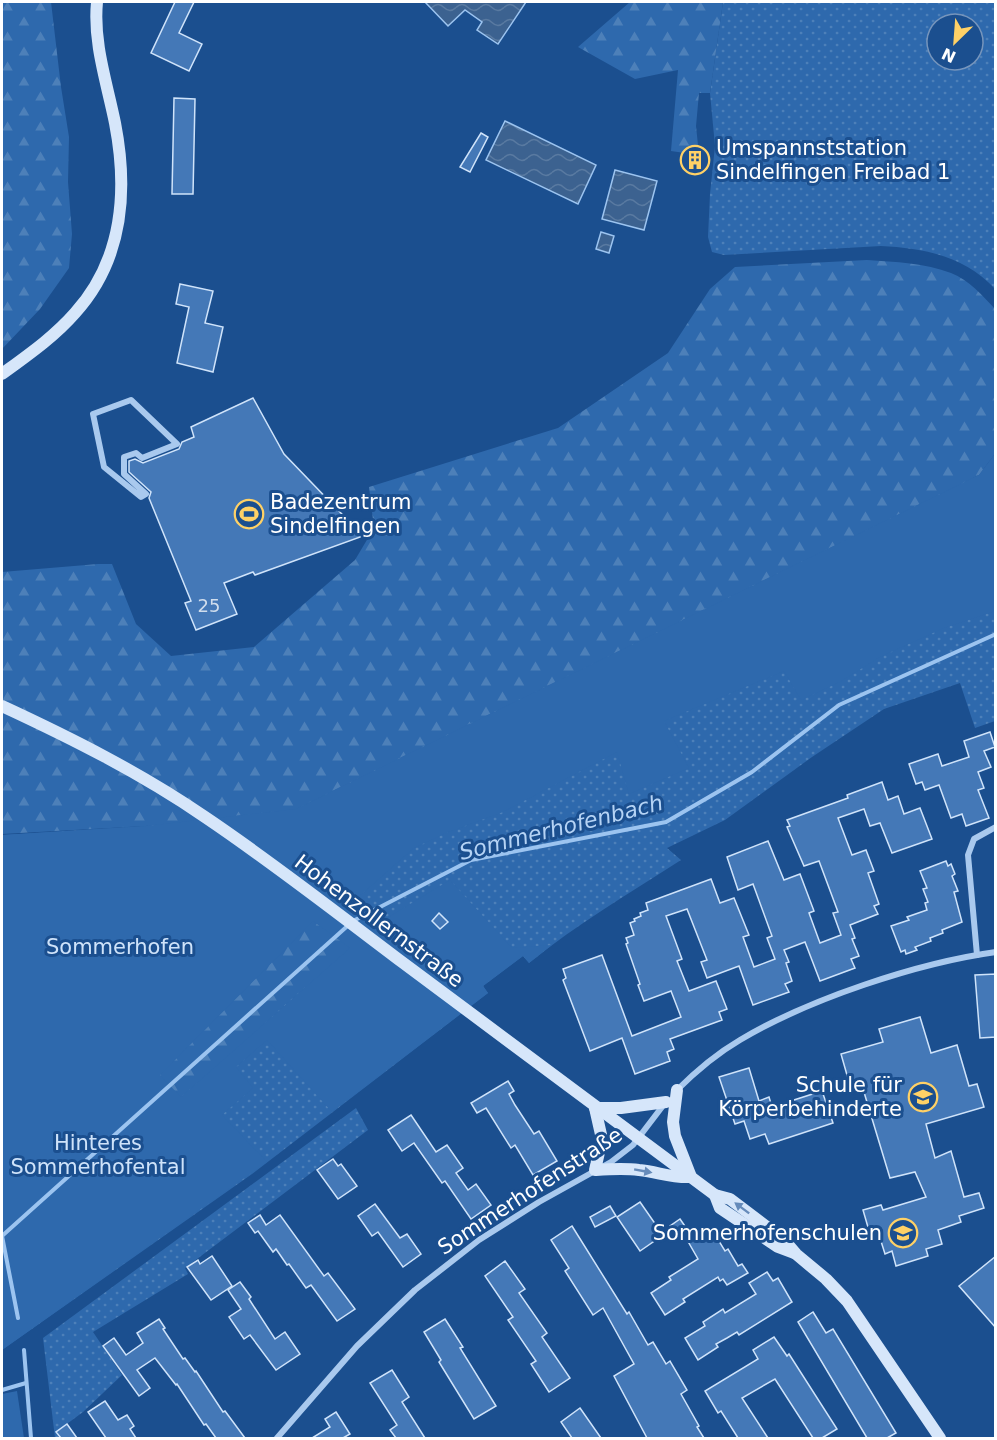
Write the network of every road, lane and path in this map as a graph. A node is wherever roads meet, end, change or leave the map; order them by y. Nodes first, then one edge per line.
1 (97, 2) edge
2 (2, 374) edge
3 (177, 444) joint
4 (2, 706) edge
5 (996, 827) edge
6 (996, 952) edge
7 (977, 955) junction
8 (677, 1090) junction
9 (666, 1102) junction
10 (595, 1108) junction
11 (638, 1139) junction
12 (595, 1170) junction
13 (691, 1177) junction
14 (277, 1438) edge
15 (940, 1438) edge

1 - 2 street
3 - 3 street
4 - 10 street, Hohenzollernstraße
5 - 7 street
6 - 7 street, Sommerhofenstraße
7 - 8 street, Sommerhofenstraße
8 - 9 street, Sommerhofenstraße
8 - 13 street
9 - 10 street
9 - 11 street, Sommerhofenstraße
10 - 11 street, Hohenzollernstraße
10 - 12 street
11 - 12 street, Sommerhofenstraße
11 - 13 street, Hohenzollernstraße
12 -> 13 street
12 - 14 street, Sommerhofenstraße
13 - 15 street, Hohenzollernstraße

